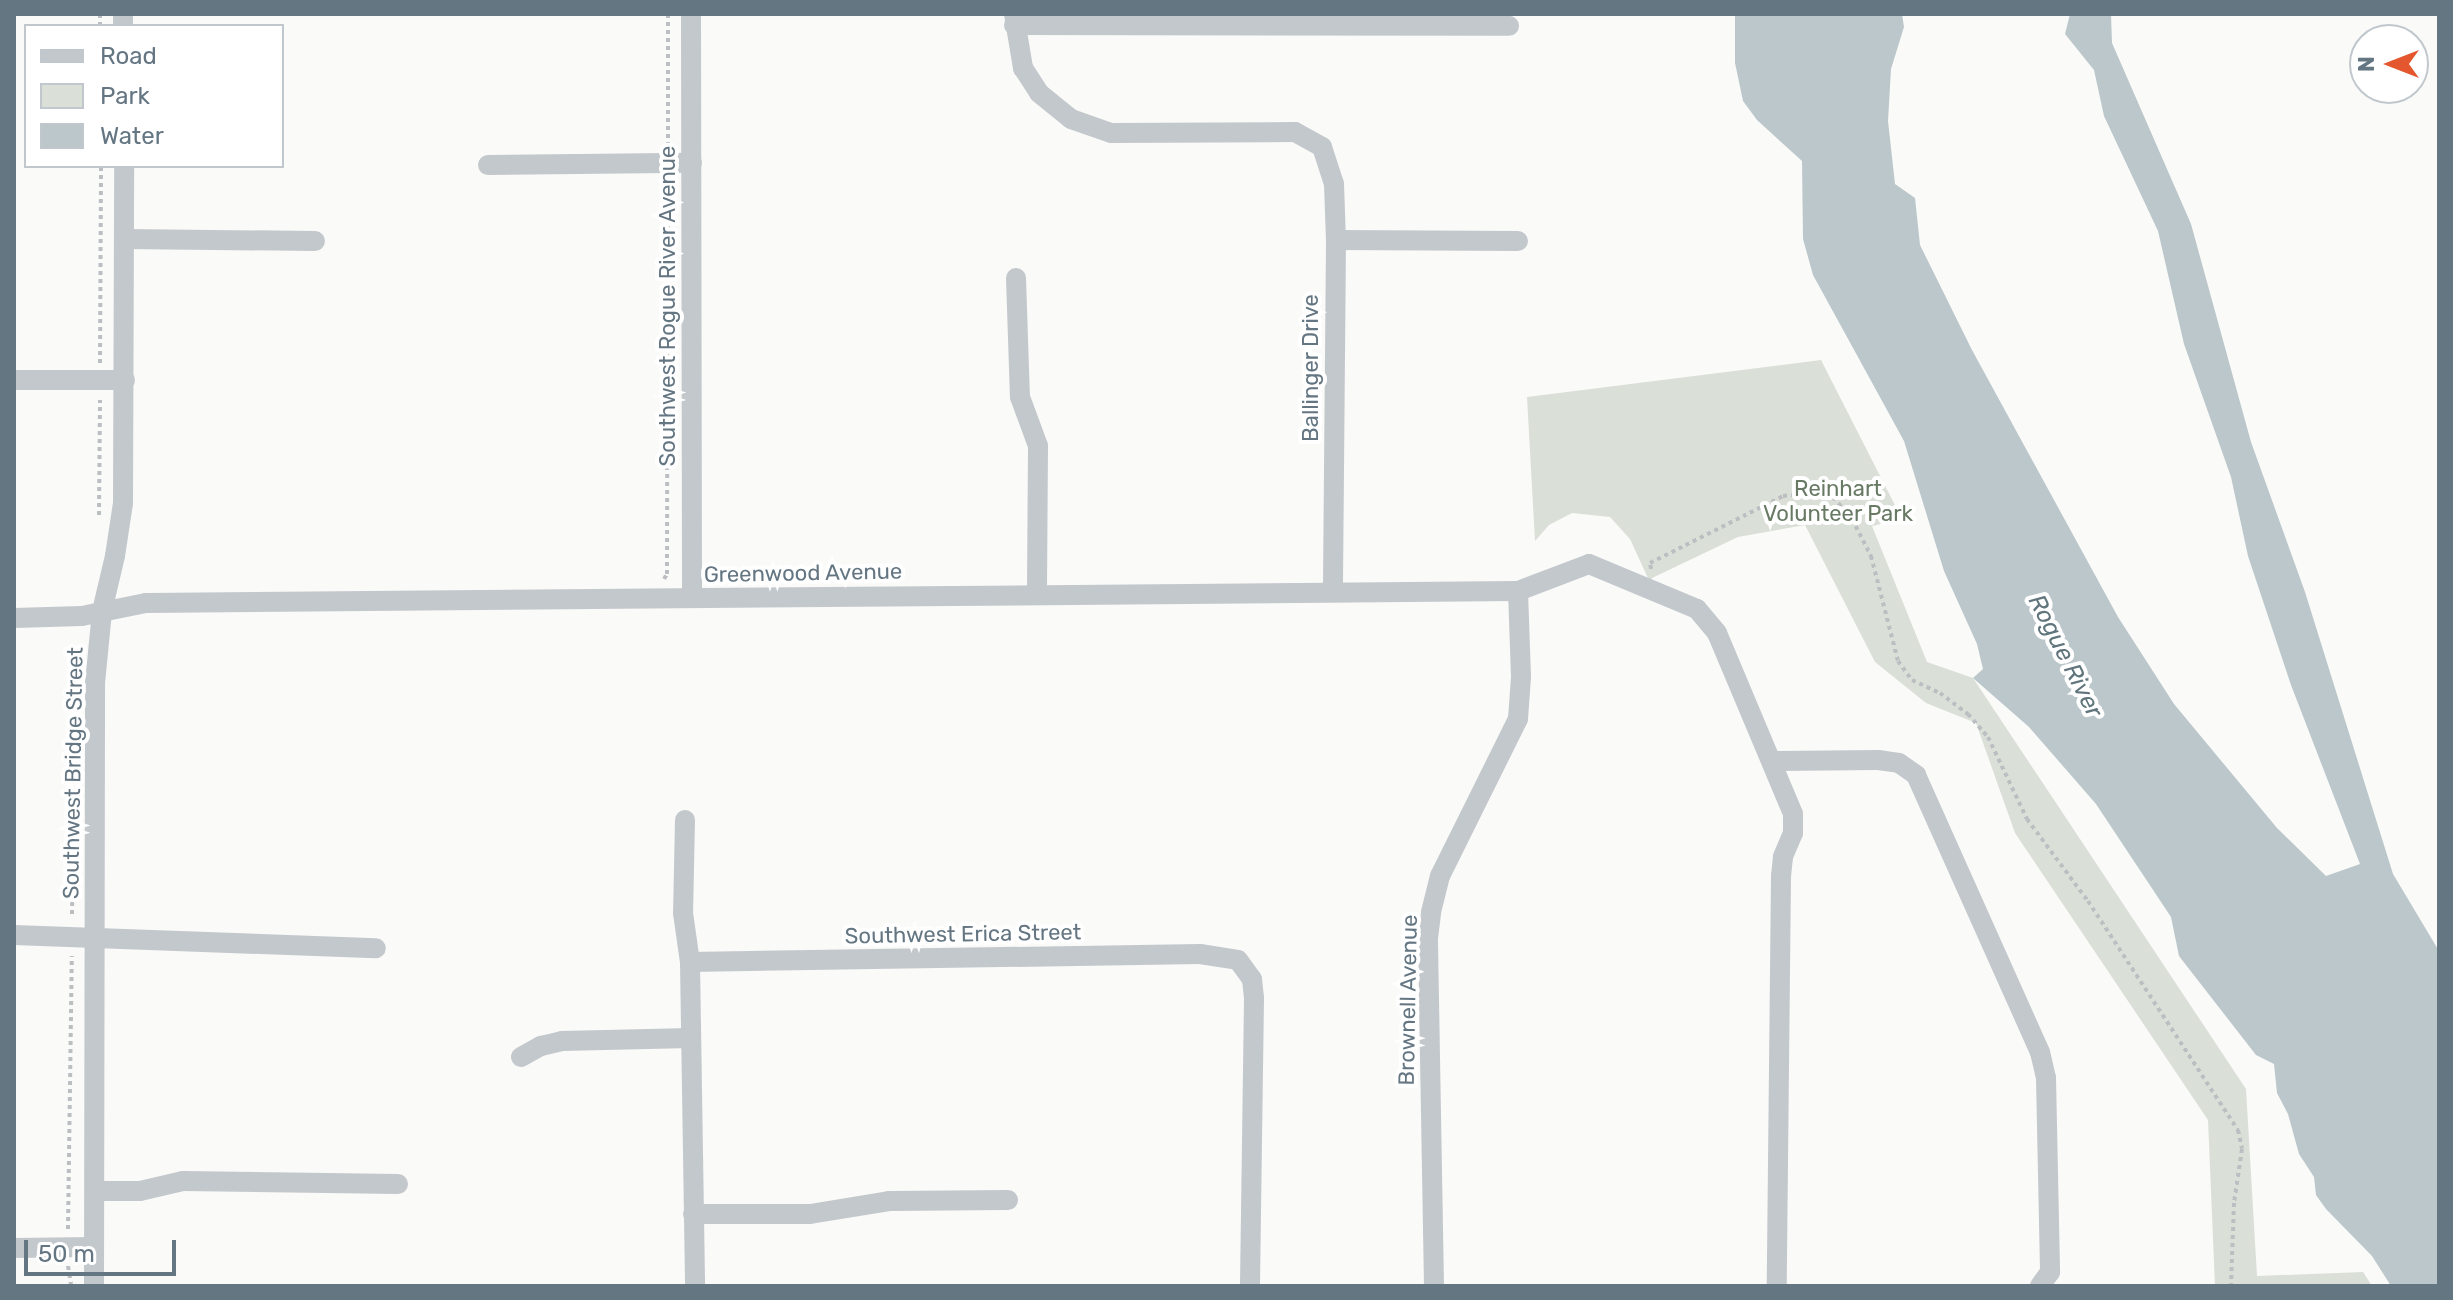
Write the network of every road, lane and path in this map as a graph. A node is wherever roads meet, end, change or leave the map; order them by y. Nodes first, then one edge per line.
1 (668, 14) edge
2 (691, 14) edge
3 (1014, 20) edge
4 (1509, 26) dead end
5 (668, 163) junction
6 (692, 163) junction
7 (488, 165) dead end
8 (101, 168) edge
9 (124, 168) edge
10 (124, 239) junction
11 (1336, 240) junction
12 (315, 241) dead end
13 (1518, 241) dead end
14 (1016, 278) dead end
15 (14, 380) edge
16 (100, 380) junction
17 (125, 380) junction
18 (99, 525) dead end
19 (661, 583) dead end
20 (1653, 589) junction
21 (1333, 591) junction
22 (1518, 591) junction
23 (1037, 594) junction
24 (692, 598) junction
25 (102, 611) junction
26 (14, 618) edge
27 (76, 650) dead end
28 (74, 678) dead end
29 (1773, 761) junction
30 (685, 820) dead end
31 (73, 849) dead end
32 (72, 914) dead end
33 (14, 935) edge
34 (96, 936) junction
35 (376, 948) dead end
36 (72, 956) dead end
37 (690, 962) junction
38 (691, 1038) junction
39 (521, 1057) dead end
40 (398, 1184) dead end
41 (95, 1191) junction
42 (1008, 1200) dead end
43 (693, 1214) junction
44 (68, 1225) dead end
45 (94, 1247) junction
46 (14, 1248) edge
47 (68, 1268) dead end
48 (71, 1286) edge
49 (94, 1286) edge
50 (695, 1286) edge
51 (1250, 1286) edge
52 (1434, 1286) edge
53 (1777, 1286) edge
54 (2040, 1286) edge
55 (2231, 1286) edge

1 - 5 path
2 - 6 street, Southwest Rogue River Avenue
3 - 4 street
3 - 11 street, Ballinger Drive
5 - 6 street
5 - 7 street
5 - 19 path
6 - 24 street, Southwest Rogue River Avenue
8 - 16 path
9 - 10 street, Southwest Bridge Street
10 - 12 street
10 - 17 street, Southwest Bridge Street
11 - 13 street
11 - 21 street, Ballinger Drive
14 - 23 street
15 - 16 street
16 - 17 street
16 - 18 path
17 - 25 street, Southwest Bridge Street
20 - 22 street, Greenwood Avenue
20 - 29 street
20 - 55 path
21 - 22 street, Greenwood Avenue
21 - 23 street, Greenwood Avenue
22 - 52 street, Brownell Avenue
23 - 24 street, Greenwood Avenue
24 - 25 street, Greenwood Avenue
25 - 26 street, Greenwood Avenue
25 - 34 street, Southwest Bridge Street
27 - 28 path
29 - 53 street
29 - 54 street
30 - 37 street
31 - 32 path
33 - 34 street
34 - 35 street
34 - 41 street, Southwest Bridge Street
36 - 44 path
37 - 38 street
37 - 51 street, Southwest Erica Street
38 - 39 street
38 - 43 street
40 - 41 street
41 - 45 street, Southwest Bridge Street
42 - 43 street
43 - 50 street
45 - 46 street
45 - 49 street, Southwest Bridge Street
47 - 48 path

